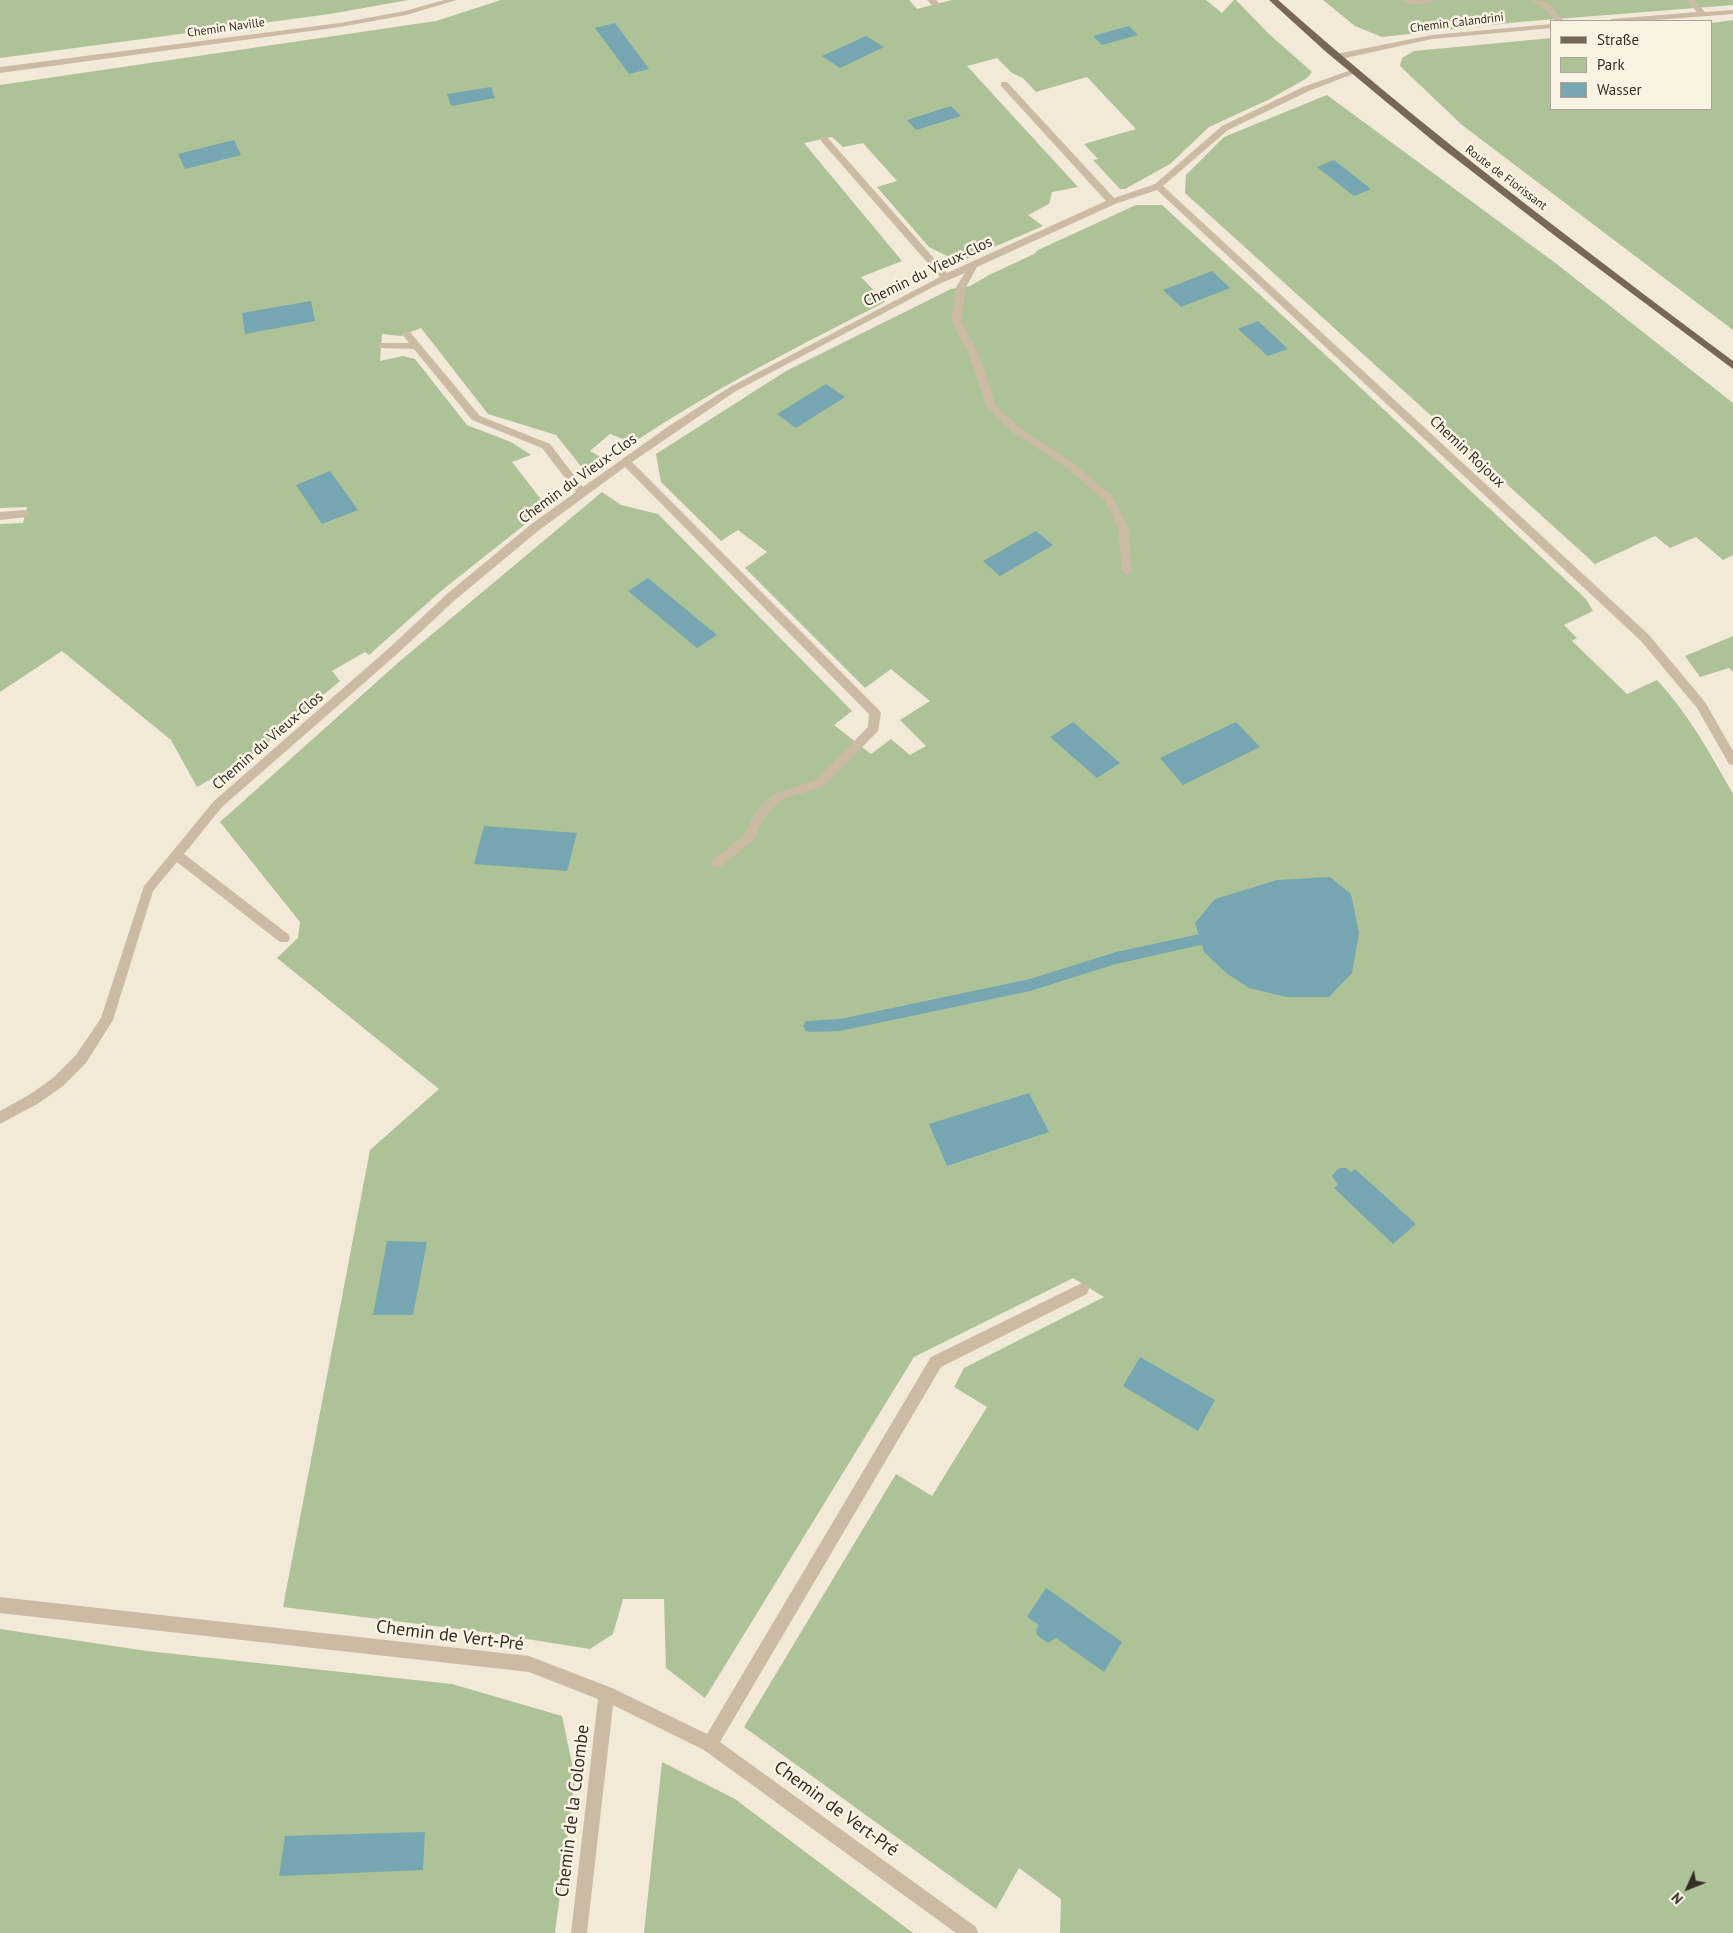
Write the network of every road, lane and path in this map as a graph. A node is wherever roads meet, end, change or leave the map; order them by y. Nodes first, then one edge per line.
1 (453, 0) edge
2 (1273, 0) edge
3 (1405, 0) edge
4 (1431, 0) edge
5 (1533, 0) edge
6 (1690, 0) edge
7 (1733, 12) edge
8 (1703, 14) junction
9 (1559, 20) edge
10 (1625, 20) edge
11 (1550, 26) edge
12 (1336, 57) junction
13 (0, 70) edge
14 (1354, 72) junction
15 (1004, 84) dead end
16 (824, 139) dead end
17 (1158, 186) junction
18 (1112, 202) junction
19 (972, 266) junction
20 (946, 278) junction
21 (406, 334) dead end
22 (381, 345) dead end
23 (417, 346) junction
24 (1733, 366) edge
25 (626, 462) junction
26 (583, 494) junction
27 (24, 514) dead end
28 (0, 516) edge
29 (1127, 571) dead end
30 (1733, 760) edge
31 (177, 854) junction
32 (716, 864) dead end
33 (284, 938) dead end
34 (0, 1118) edge
35 (1082, 1289) dead end
36 (0, 1605) edge
37 (606, 1694) junction
38 (710, 1744) junction
39 (579, 1933) edge
40 (970, 1933) edge

1 - 13 street, Chemin Naville
2 - 12 main road, Route de Florissant
3 - 4 street
5 - 9 street
6 - 8 street
7 - 8 street
8 - 10 street
11 - 12 street, Chemin Calandrini
12 - 14 main road, Route de Florissant
14 - 17 street, Chemin du Vieux-Clos
14 - 24 main road, Route de Florissant
15 - 18 street
16 - 20 street
17 - 18 street, Chemin du Vieux-Clos
17 - 30 street, Chemin Rojoux
18 - 19 street, Chemin du Vieux-Clos
19 - 20 street, Chemin du Vieux-Clos
19 - 29 street
20 - 25 street, Chemin du Vieux-Clos
21 - 23 street
22 - 23 street
23 - 26 street
25 - 26 street, Chemin du Vieux-Clos
25 - 32 street
26 - 31 street, Chemin du Vieux-Clos
27 - 28 street
31 - 33 street
31 - 34 street, Chemin du Vieux-Clos
35 - 38 street
36 - 37 street, Chemin de Vert-Pré
37 - 38 street, Chemin de Vert-Pré
37 - 39 street, Chemin de la Colombe
38 - 40 street, Chemin de Vert-Pré

